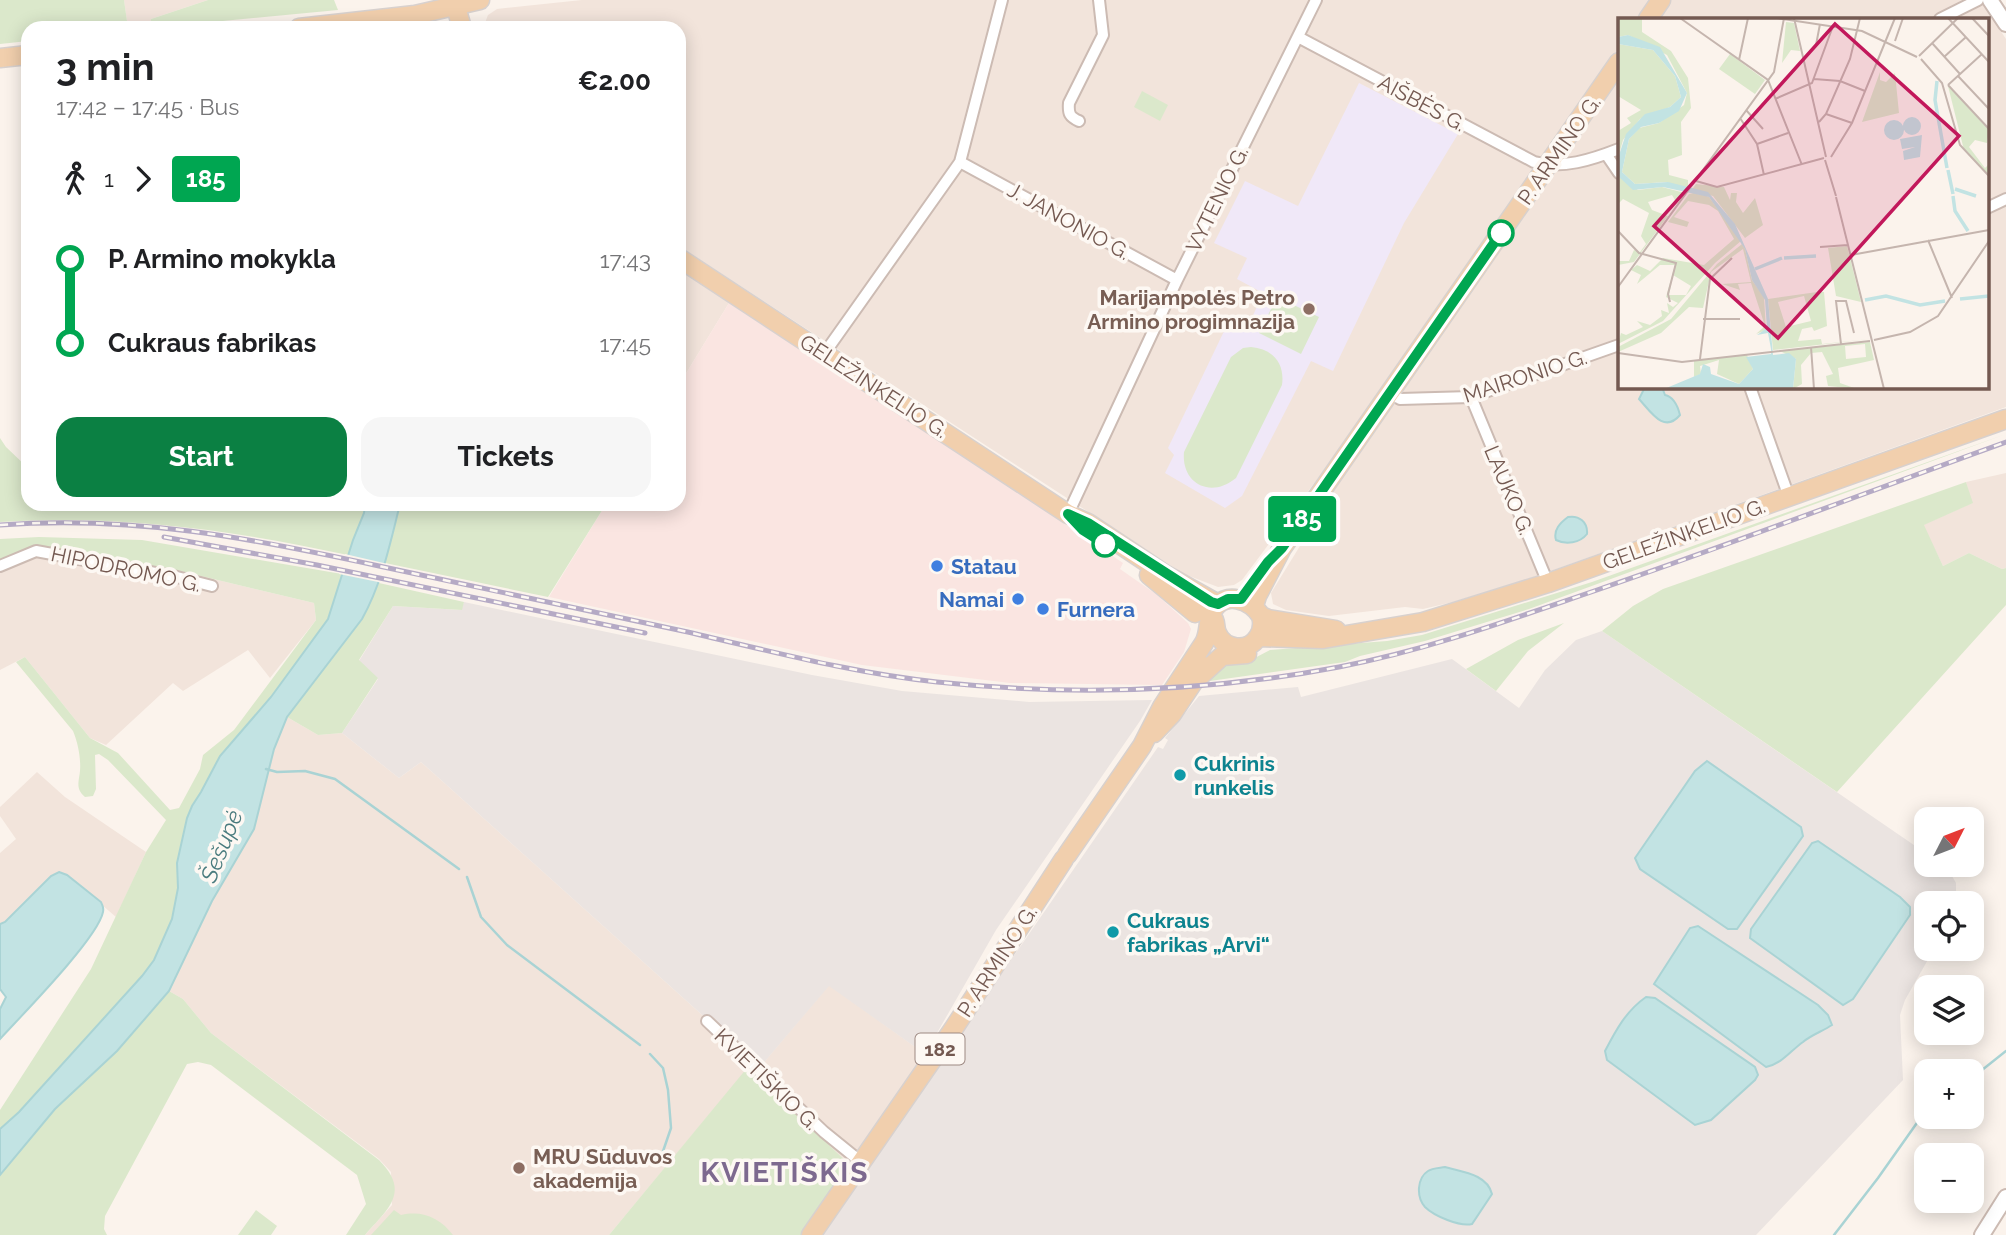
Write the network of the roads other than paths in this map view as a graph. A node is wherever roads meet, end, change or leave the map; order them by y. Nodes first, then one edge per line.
1 (480, 0) edge
2 (1002, 0) edge
3 (1099, 0) edge
4 (1316, 0) edge
5 (1661, 0) edge
6 (1978, 0) edge
7 (1990, 0) edge
8 (456, 7) junction
9 (1649, 18) edge
10 (1942, 18) edge
11 (361, 21) edge
12 (460, 21) edge
13 (2006, 24) edge
14 (1298, 37) junction
15 (21, 56) edge
16 (0, 58) edge
17 (1618, 63) edge
18 (1079, 121) dead end
19 (1618, 149) edge
20 (1606, 154) junction
21 (960, 162) junction
22 (1548, 166) junction
23 (1618, 172) edge
24 (2006, 199) edge
25 (1988, 208) edge
26 (686, 263) edge
27 (1177, 280) junction
28 (1618, 345) edge
29 (824, 354) junction
30 (1750, 388) edge
31 (1390, 393) junction
32 (1471, 397) junction
33 (2002, 420) edge
34 (1789, 497) junction
35 (1068, 514) junction
36 (0, 566) edge
37 (1548, 583) junction
38 (212, 586) dead end
39 (1234, 620) junction
40 (1325, 634) junction
41 (1193, 673) junction
42 (707, 1021) dead end
43 (861, 1163) junction
44 (2006, 1197) edge
45 (818, 1233) edge
46 (1982, 1235) edge

1 - 8 main road
2 - 21 street
3 - 18 street
4 - 14 street, VYTENIO G.
5 - 9 main road
6 - 10 street
7 - 13 street
8 - 11 main road
8 - 12 main road
14 - 22 street, AIŠBĖS G.
14 - 27 street, VYTENIO G.
15 - 16 main road
17 - 22 main road, P. ARMINO G.
19 - 20 street
20 - 22 street
20 - 23 street
21 - 27 street, J. JANONIO G.
21 - 29 street
22 - 31 main road, P. ARMINO G.
24 - 25 street
26 - 29 main road, GELEŽINKELIO G.
27 - 35 street, VYTENIO G.
28 - 32 street, MAIRONIO G.
29 - 35 main road, GELEŽINKELIO G.
30 - 34 street
31 - 32 street, MAIRONIO G.
31 - 39 main road, P. ARMINO G.
32 - 37 street, LAUKO G.
33 - 34 main road, GELEŽINKELIO G.
34 - 37 main road, GELEŽINKELIO G.
35 - 39 main road, GELEŽINKELIO G.
35 - 39 main road, GELEŽINKELIO G.
36 - 38 street, HIPODROMO G.
37 - 40 main road, GELEŽINKELIO G.
39 - 40 main road, GELEŽINKELIO G.
39 - 41 main road, P. ARMINO G. / 182
39 - 41 main road, P. ARMINO G.
40 - 41 main road
41 - 43 main road, P. ARMINO G. / 182
42 - 43 street, KVIETIŠKIO G.
43 - 45 main road, P. ARMINO G. / 182
44 - 46 street

